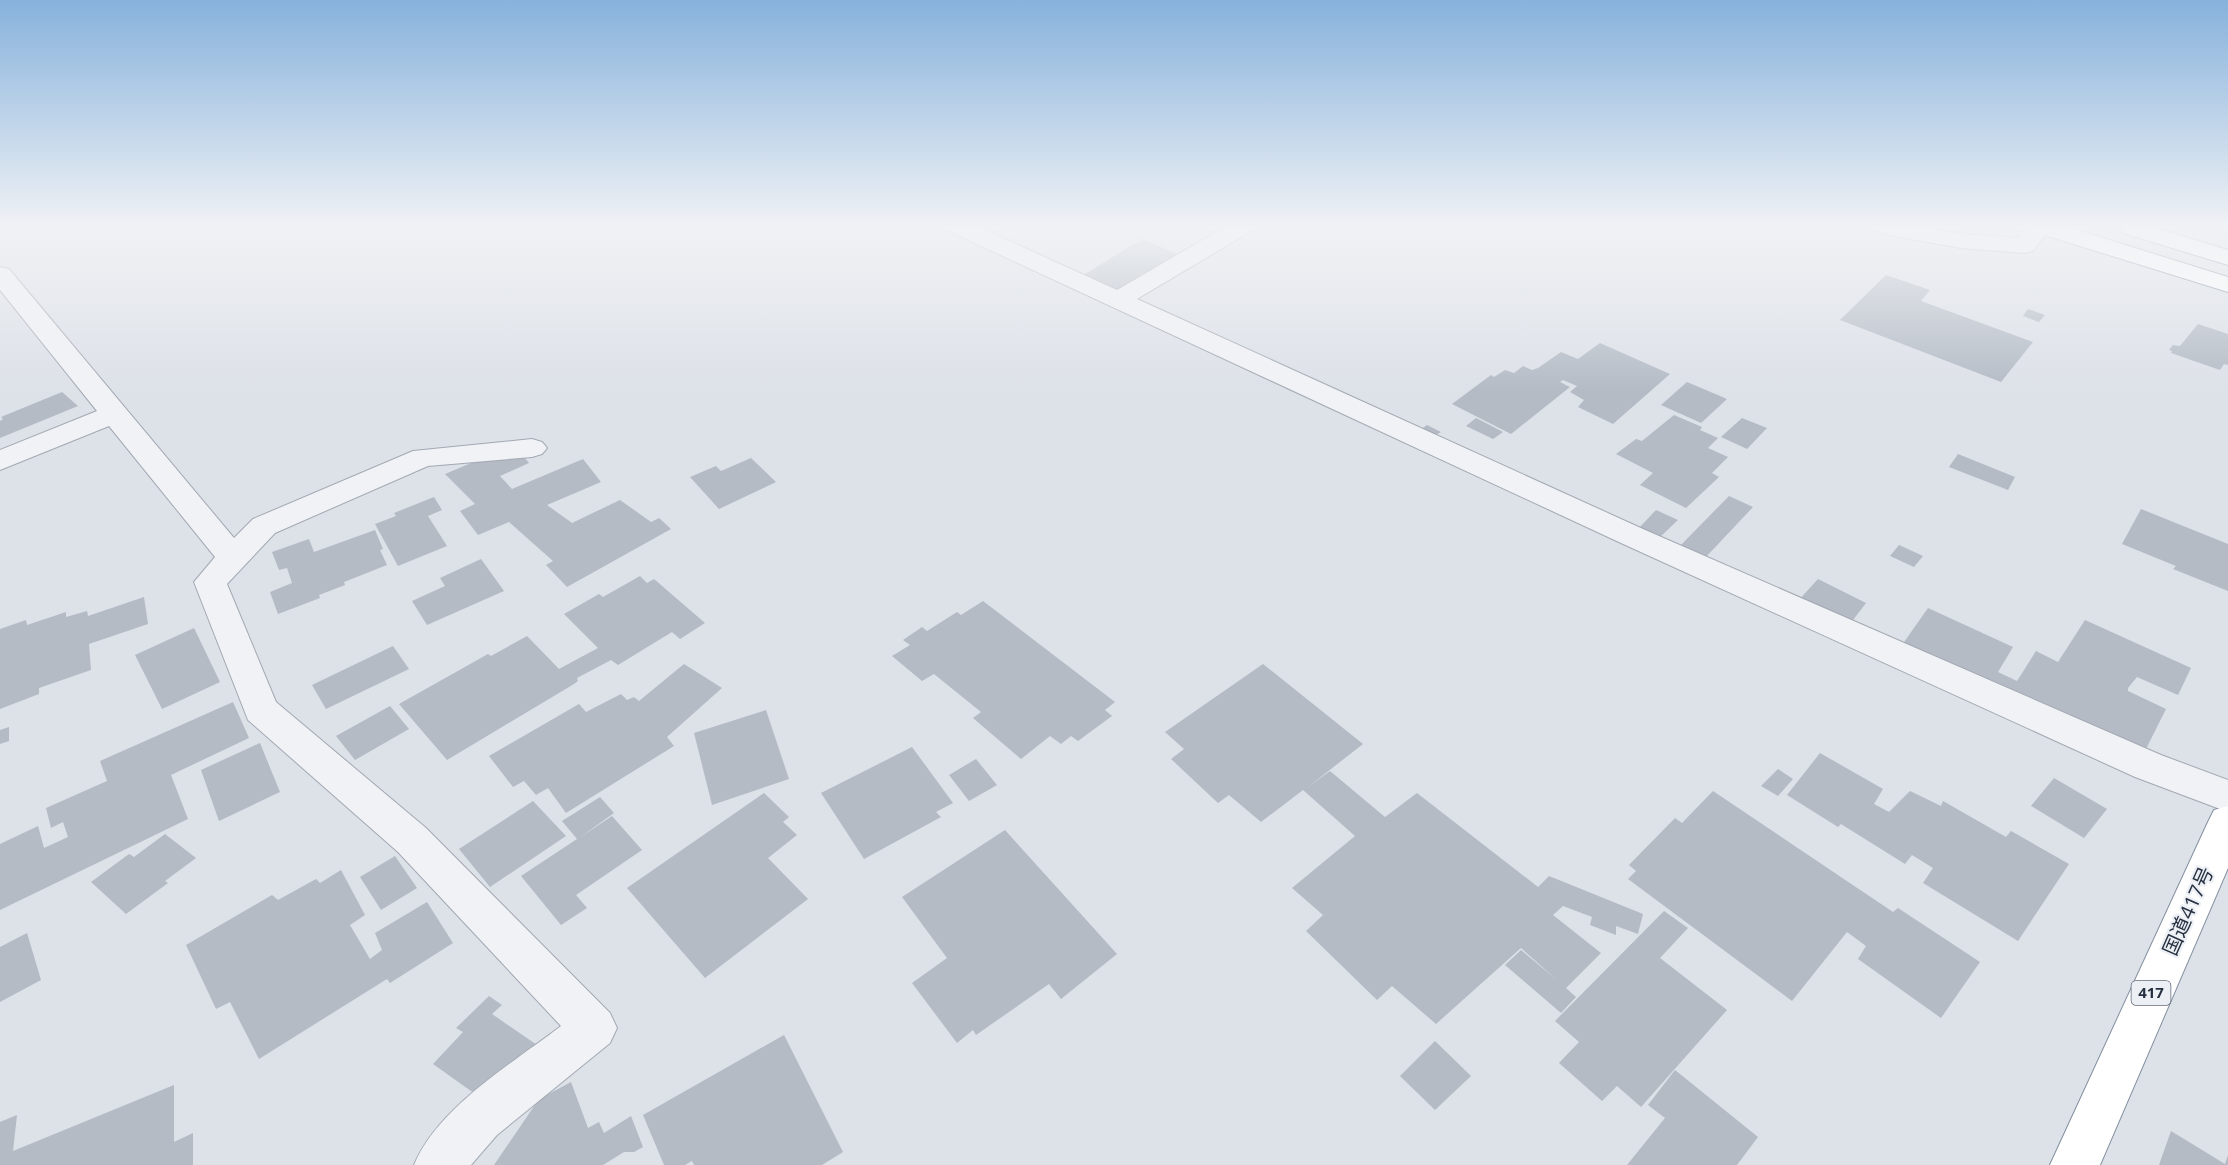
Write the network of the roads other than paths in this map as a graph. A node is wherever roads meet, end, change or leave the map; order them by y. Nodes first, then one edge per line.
1 (7, 282) edge
2 (1082, 282) edge
3 (1147, 282) edge
4 (1119, 299) junction
5 (114, 414) junction
6 (532, 448) dead end
7 (0, 461) edge
8 (234, 559) junction
9 (2228, 796) edge
10 (2228, 822) edge
11 (439, 1165) edge
12 (2075, 1165) edge

1 - 5 street
2 - 4 street
3 - 4 street
4 - 9 street
5 - 7 street
5 - 8 street
6 - 8 street
8 - 11 street
10 - 12 highway, 国道417号 / 417

